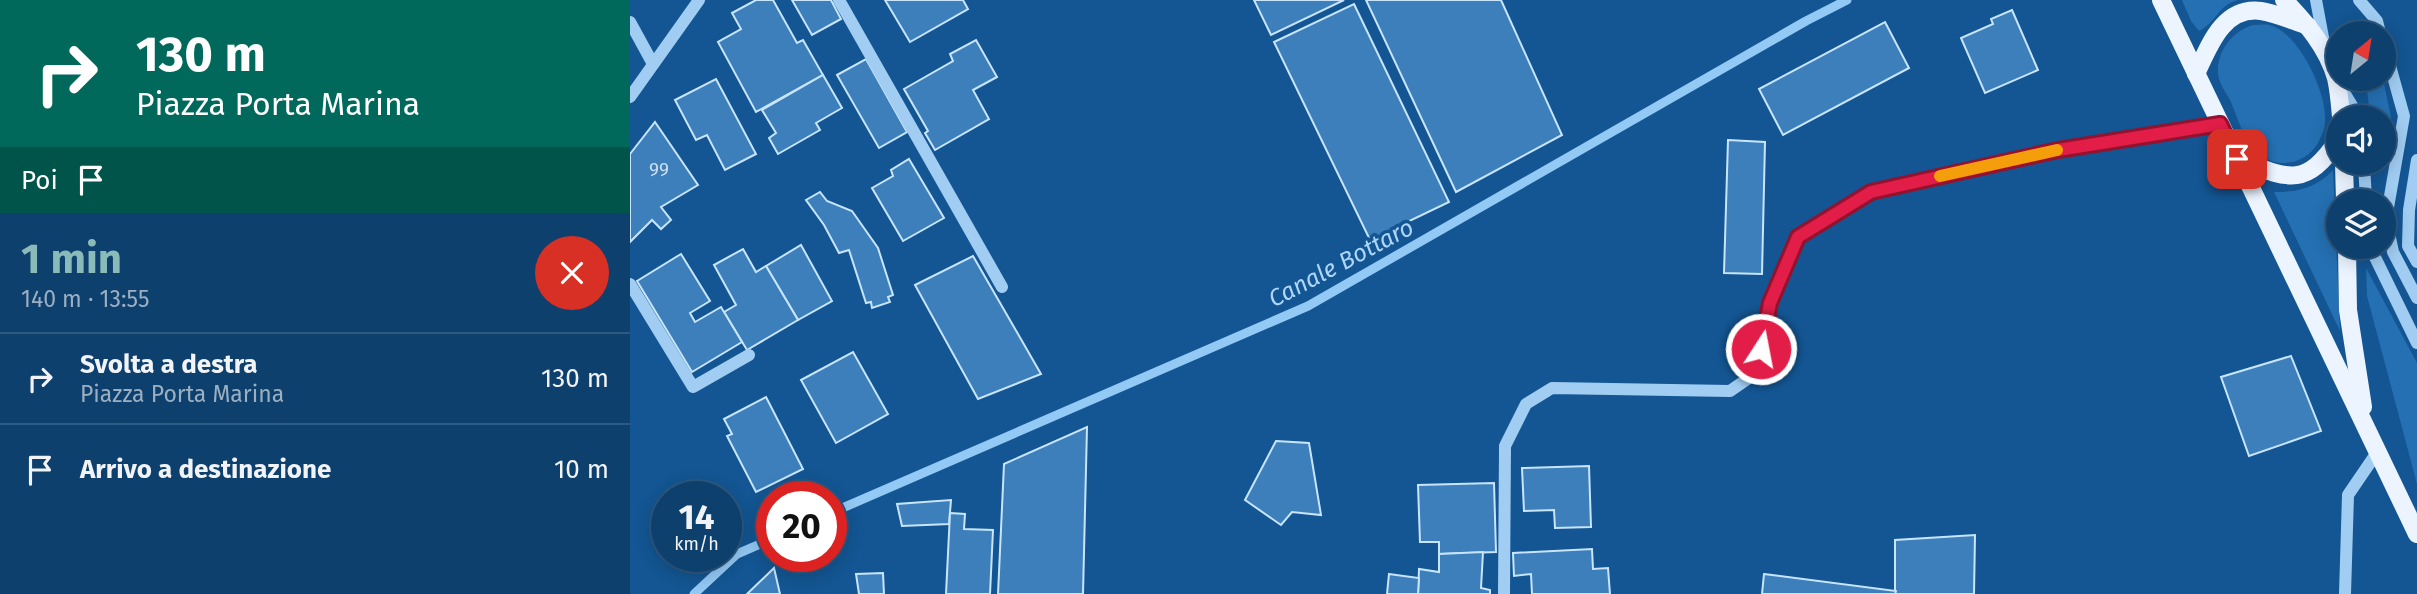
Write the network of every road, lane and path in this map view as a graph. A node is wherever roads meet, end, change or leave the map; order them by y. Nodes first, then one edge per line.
1 (699, 0) edge
2 (839, 0) edge
3 (2161, 0) edge
4 (2284, 0) edge
5 (2316, 0) edge
6 (2359, 0) edge
7 (2377, 21) edge
8 (630, 22) edge
9 (2308, 26) junction
10 (2326, 52) joint
11 (653, 64) junction
12 (2196, 74) junction
13 (2396, 87) edge
14 (630, 97) edge
15 (2220, 124) junction
16 (2326, 158) edge
17 (2237, 159) junction
18 (2417, 160) edge
19 (2347, 259) edge
20 (2376, 259) edge
21 (2417, 262) edge
22 (630, 284) edge
23 (1002, 287) dead end
24 (2417, 298) edge
25 (2417, 343) edge
26 (749, 355) dead end
27 (2366, 425) junction
28 (2378, 451) junction
29 (2417, 534) edge
30 (1504, 594) edge
31 (2345, 594) edge

1 - 11 street
2 - 23 street
3 - 12 main road
4 - 9 main road
5 - 10 street
6 - 7 street
8 - 11 street
9 - 10 main road
9 - 12 main road
11 - 14 street
12 - 15 main road
13 - 24 street
15 - 17 main road
15 - 30 street
16 - 17 main road
17 - 27 main road
18 - 21 street
19 - 27 main road
20 - 25 street
22 - 26 street
27 - 28 main road
28 - 29 main road
28 - 31 street

